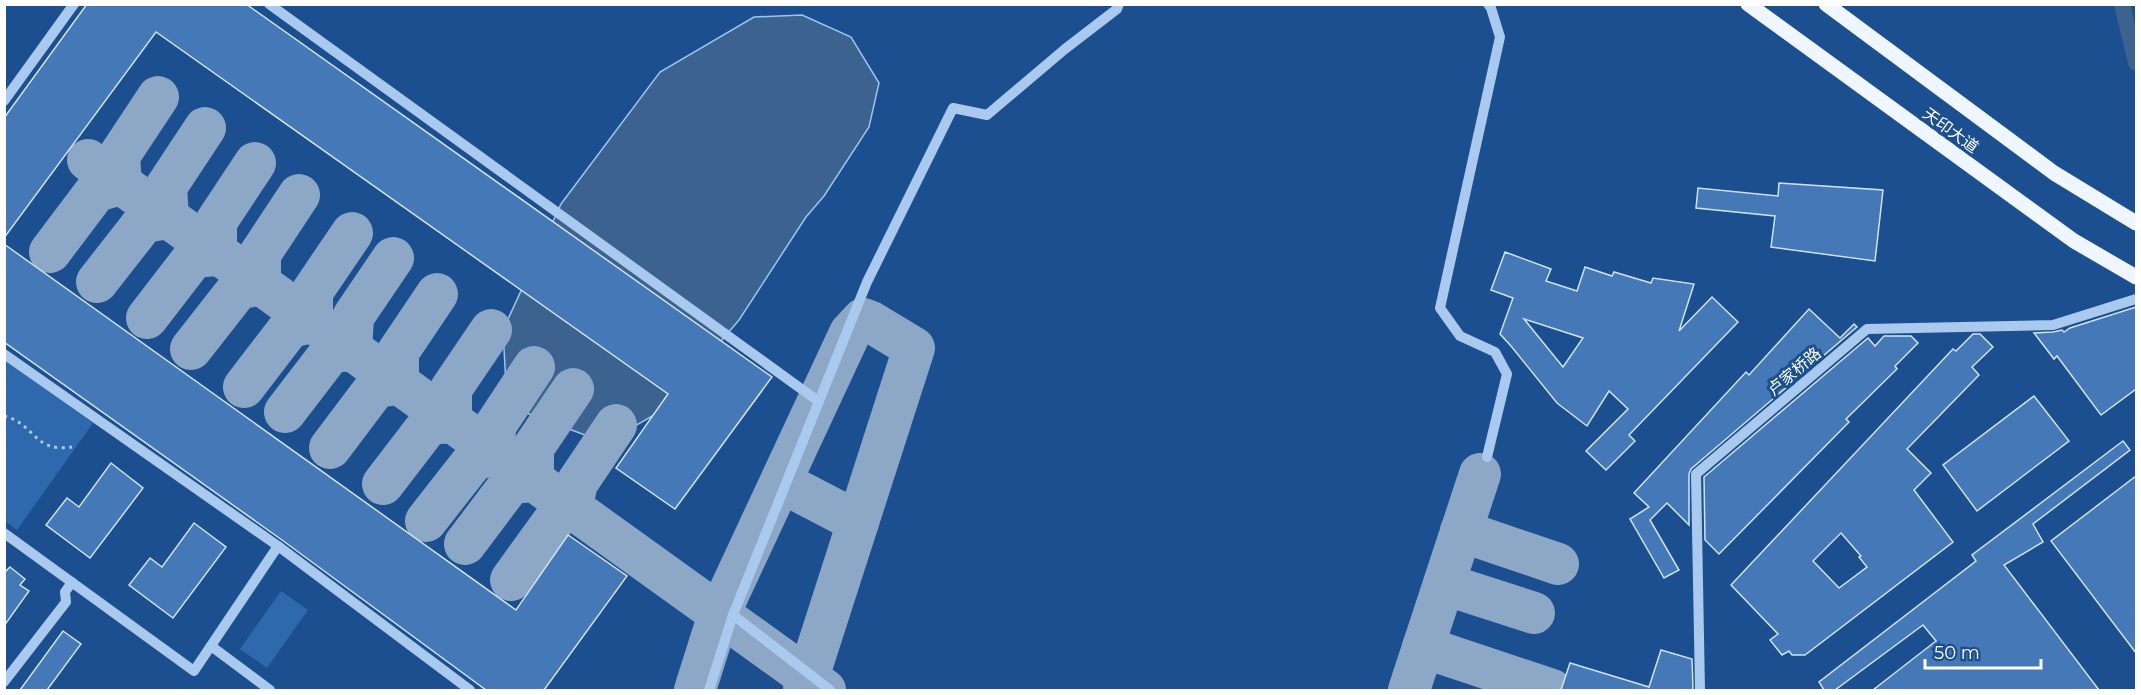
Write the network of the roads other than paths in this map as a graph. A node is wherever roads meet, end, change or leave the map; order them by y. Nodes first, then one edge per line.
1 (74, 4) edge
2 (269, 4) edge
3 (1119, 4) edge
4 (1488, 4) edge
5 (1748, 4) edge
6 (1826, 4) edge
7 (4, 101) edge
8 (2136, 223) edge
9 (2136, 277) edge
10 (2136, 299) edge
11 (4, 354) edge
12 (818, 401) junction
13 (1487, 457) dead end
14 (4, 533) edge
15 (278, 546) junction
16 (72, 582) junction
17 (733, 615) junction
18 (211, 646) junction
19 (4, 682) edge
20 (271, 690) edge
21 (470, 690) edge
22 (709, 690) edge
23 (830, 690) edge
24 (1700, 690) edge

1 - 7 street
2 - 12 street
3 - 12 street
4 - 13 street
5 - 9 main road, 天印大道
6 - 8 main road, 天印大道
10 - 24 street, 卢家桥路
11 - 15 street
12 - 17 street
14 - 16 street
15 - 18 street
15 - 21 street
16 - 18 street
16 - 19 street
17 - 22 street
17 - 23 street
18 - 20 street

